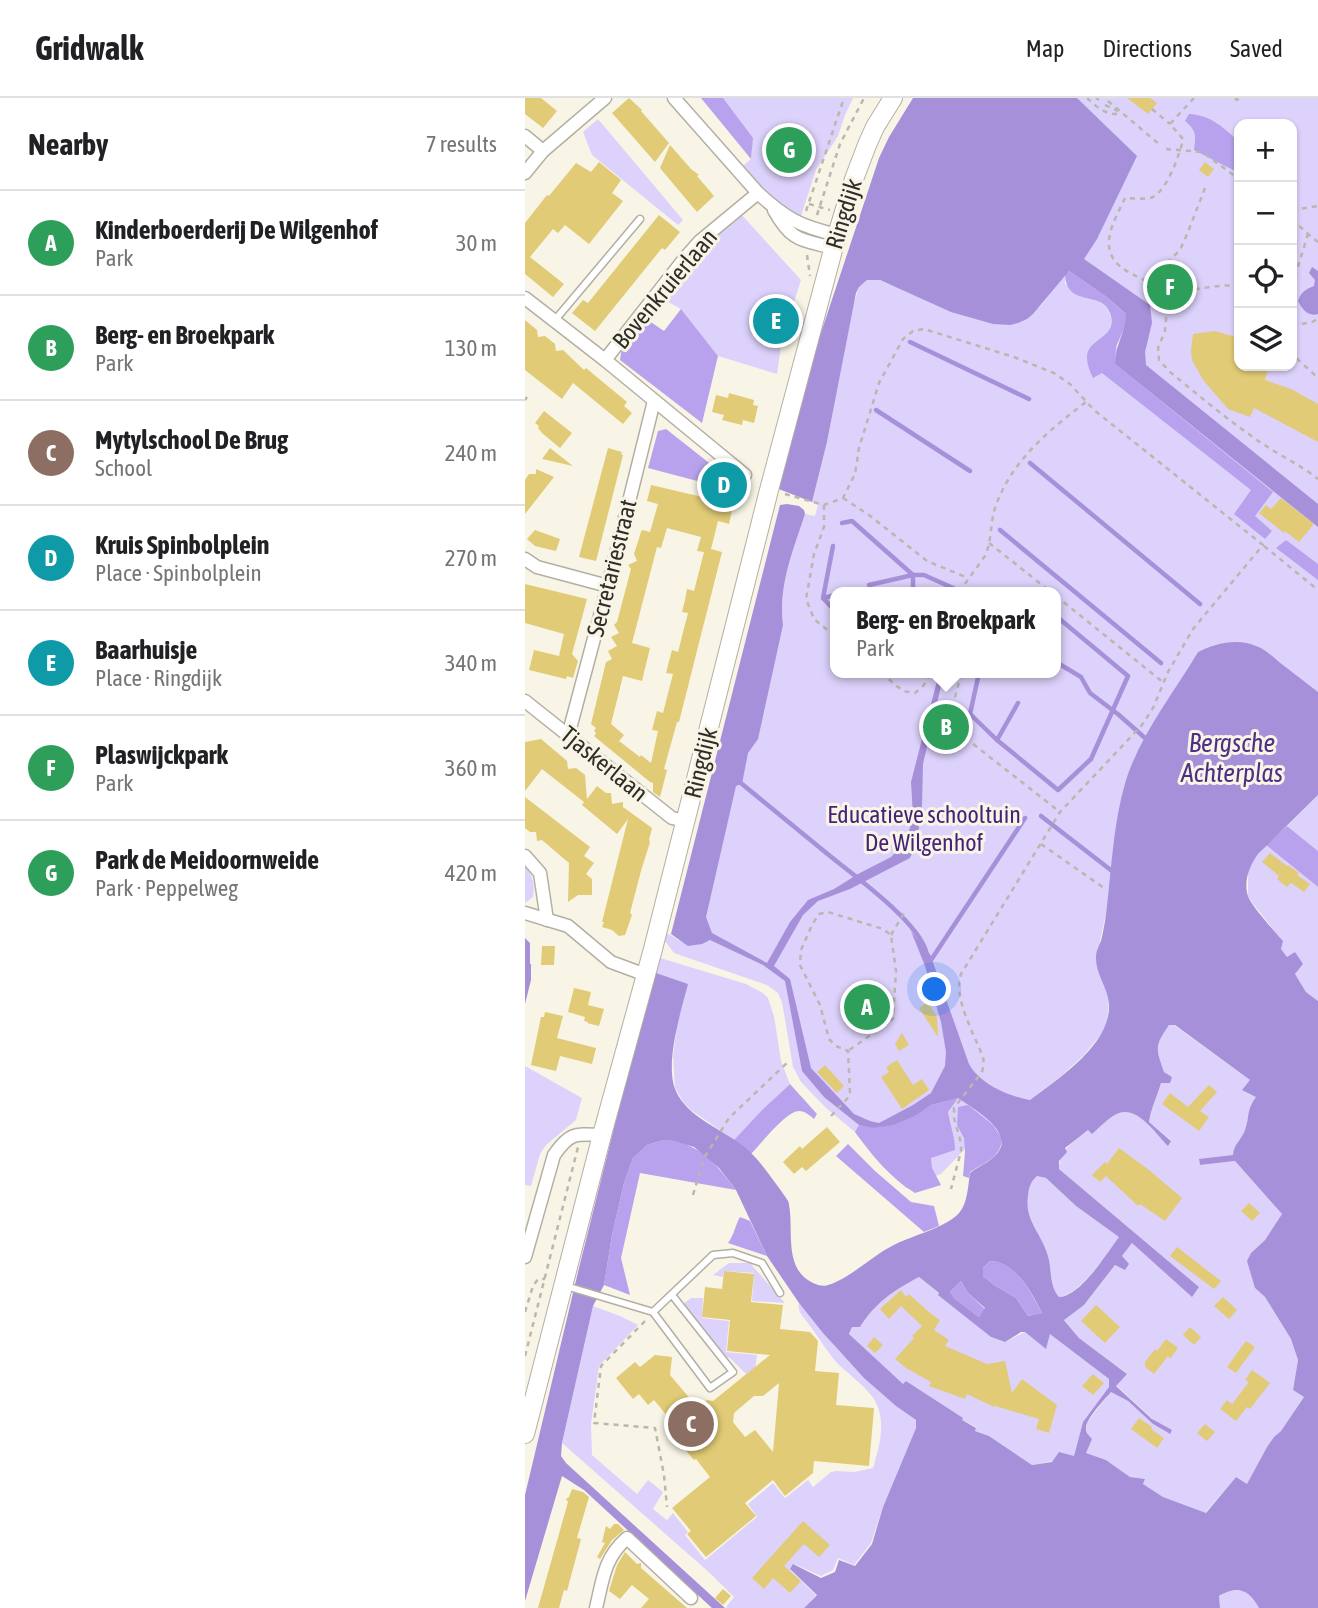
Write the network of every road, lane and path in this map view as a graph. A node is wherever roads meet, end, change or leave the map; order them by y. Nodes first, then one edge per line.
1 (605, 98) edge
2 (674, 98) edge
3 (844, 98) edge
4 (864, 98) edge
5 (893, 98) edge
6 (1087, 98) edge
7 (1194, 98) edge
8 (1107, 103) dead end
9 (1152, 109) dead end
10 (1122, 113) junction
11 (1171, 124) junction
12 (525, 136) edge
13 (1160, 144) dead end
14 (1166, 149) dead end
15 (1181, 149) junction
16 (543, 151) junction
17 (525, 173) edge
18 (1234, 175) edge
19 (1205, 187) dead end
20 (758, 193) junction
21 (809, 204) junction
22 (772, 206) junction
23 (1318, 206) edge
24 (820, 207) junction
25 (1297, 209) edge
26 (843, 214) junction
27 (640, 219) dead end
28 (1297, 224) edge
29 (812, 229) junction
30 (1308, 234) junction
31 (835, 241) junction
32 (1318, 242) edge
33 (1297, 270) edge
34 (1164, 276) junction
35 (1234, 285) edge
36 (525, 298) edge
37 (1318, 319) edge
38 (554, 322) junction
39 (1297, 325) edge
40 (1297, 359) edge
41 (605, 360) junction
42 (1318, 378) edge
43 (654, 401) junction
44 (1086, 402) junction
45 (745, 475) dead end
46 (1318, 479) edge
47 (776, 492) dead end
48 (843, 498) junction
49 (824, 505) junction
50 (989, 542) junction
51 (1263, 545) junction
52 (525, 559) edge
53 (968, 578) junction
54 (608, 586) junction
55 (963, 587) edge
56 (1045, 587) edge
57 (1318, 590) edge
58 (1061, 600) edge
59 (830, 632) edge
60 (887, 678) edge
61 (928, 678) edge
62 (960, 678) edge
63 (1164, 683) junction
64 (525, 701) edge
65 (568, 736) junction
66 (1060, 812) junction
67 (686, 821) junction
68 (1041, 844) junction
69 (525, 856) edge
70 (1104, 888) dead end
71 (525, 913) edge
72 (904, 913) dead end
73 (547, 920) junction
74 (891, 934) junction
75 (646, 975) junction
76 (848, 1051) junction
77 (789, 1061) dead end
78 (831, 1116) dead end
79 (582, 1134) junction
80 (602, 1135) junction
81 (951, 1189) dead end
82 (693, 1195) dead end
83 (525, 1257) edge
84 (544, 1279) junction
85 (566, 1286) junction
86 (780, 1293) dead end
87 (672, 1295) junction
88 (525, 1312) edge
89 (653, 1312) junction
90 (525, 1356) edge
91 (525, 1433) edge
92 (667, 1507) dead end
93 (691, 1598) dead end
94 (596, 1608) edge

1 - 16 street
2 - 20 street
3 - 21 path
4 - 24 path, Ringdijk
5 - 26 street, Ringdijk
6 - 10 path
7 - 11 path
8 - 10 path
9 - 11 path
10 - 13 path
11 - 15 path
12 - 16 street
14 - 15 path
15 - 18 path
15 - 34 path
16 - 17 street
19 - 34 path
20 - 22 street
20 - 41 street, Bovenkruierlaan
21 - 24 path
21 - 29 path
22 - 29 street
22 - 31 street
23 - 25 path
24 - 26 path
24 - 29 path, Ringdijk
26 - 31 street, Ringdijk
27 - 38 lane
28 - 30 path
29 - 31 street
30 - 32 path
30 - 33 path
31 - 67 street, Ringdijk
34 - 35 path
34 - 46 path
36 - 38 street
37 - 39 path
38 - 41 street
40 - 42 path
41 - 43 street
43 - 45 street
43 - 54 street, Secretariestraat
44 - 48 path
44 - 50 path
44 - 51 path
47 - 49 path
48 - 49 path
48 - 53 path
49 - 59 path
50 - 53 path
50 - 56 path
51 - 57 path
51 - 63 path
52 - 54 street
53 - 55 path
54 - 65 street, Secretariestraat
58 - 63 path
60 - 61 path
62 - 66 path
63 - 66 path
64 - 65 street, Tjaskerlaan
65 - 67 street, Tjaskerlaan
66 - 68 path
67 - 75 street, Ringdijk
68 - 70 path
68 - 81 path
69 - 73 street
71 - 73 street
72 - 74 path
73 - 75 street
74 - 76 path
74 - 76 path
75 - 80 street, Ringdijk
76 - 78 path
77 - 82 path
79 - 80 street
79 - 83 street
79 - 84 path
80 - 85 street, Ringdijk
84 - 88 path
84 - 90 path
85 - 89 lane
85 - 91 street, Ringdijk
86 - 87 lane
87 - 89 lane
87 - 89 lane
89 - 92 path
93 - 94 street

